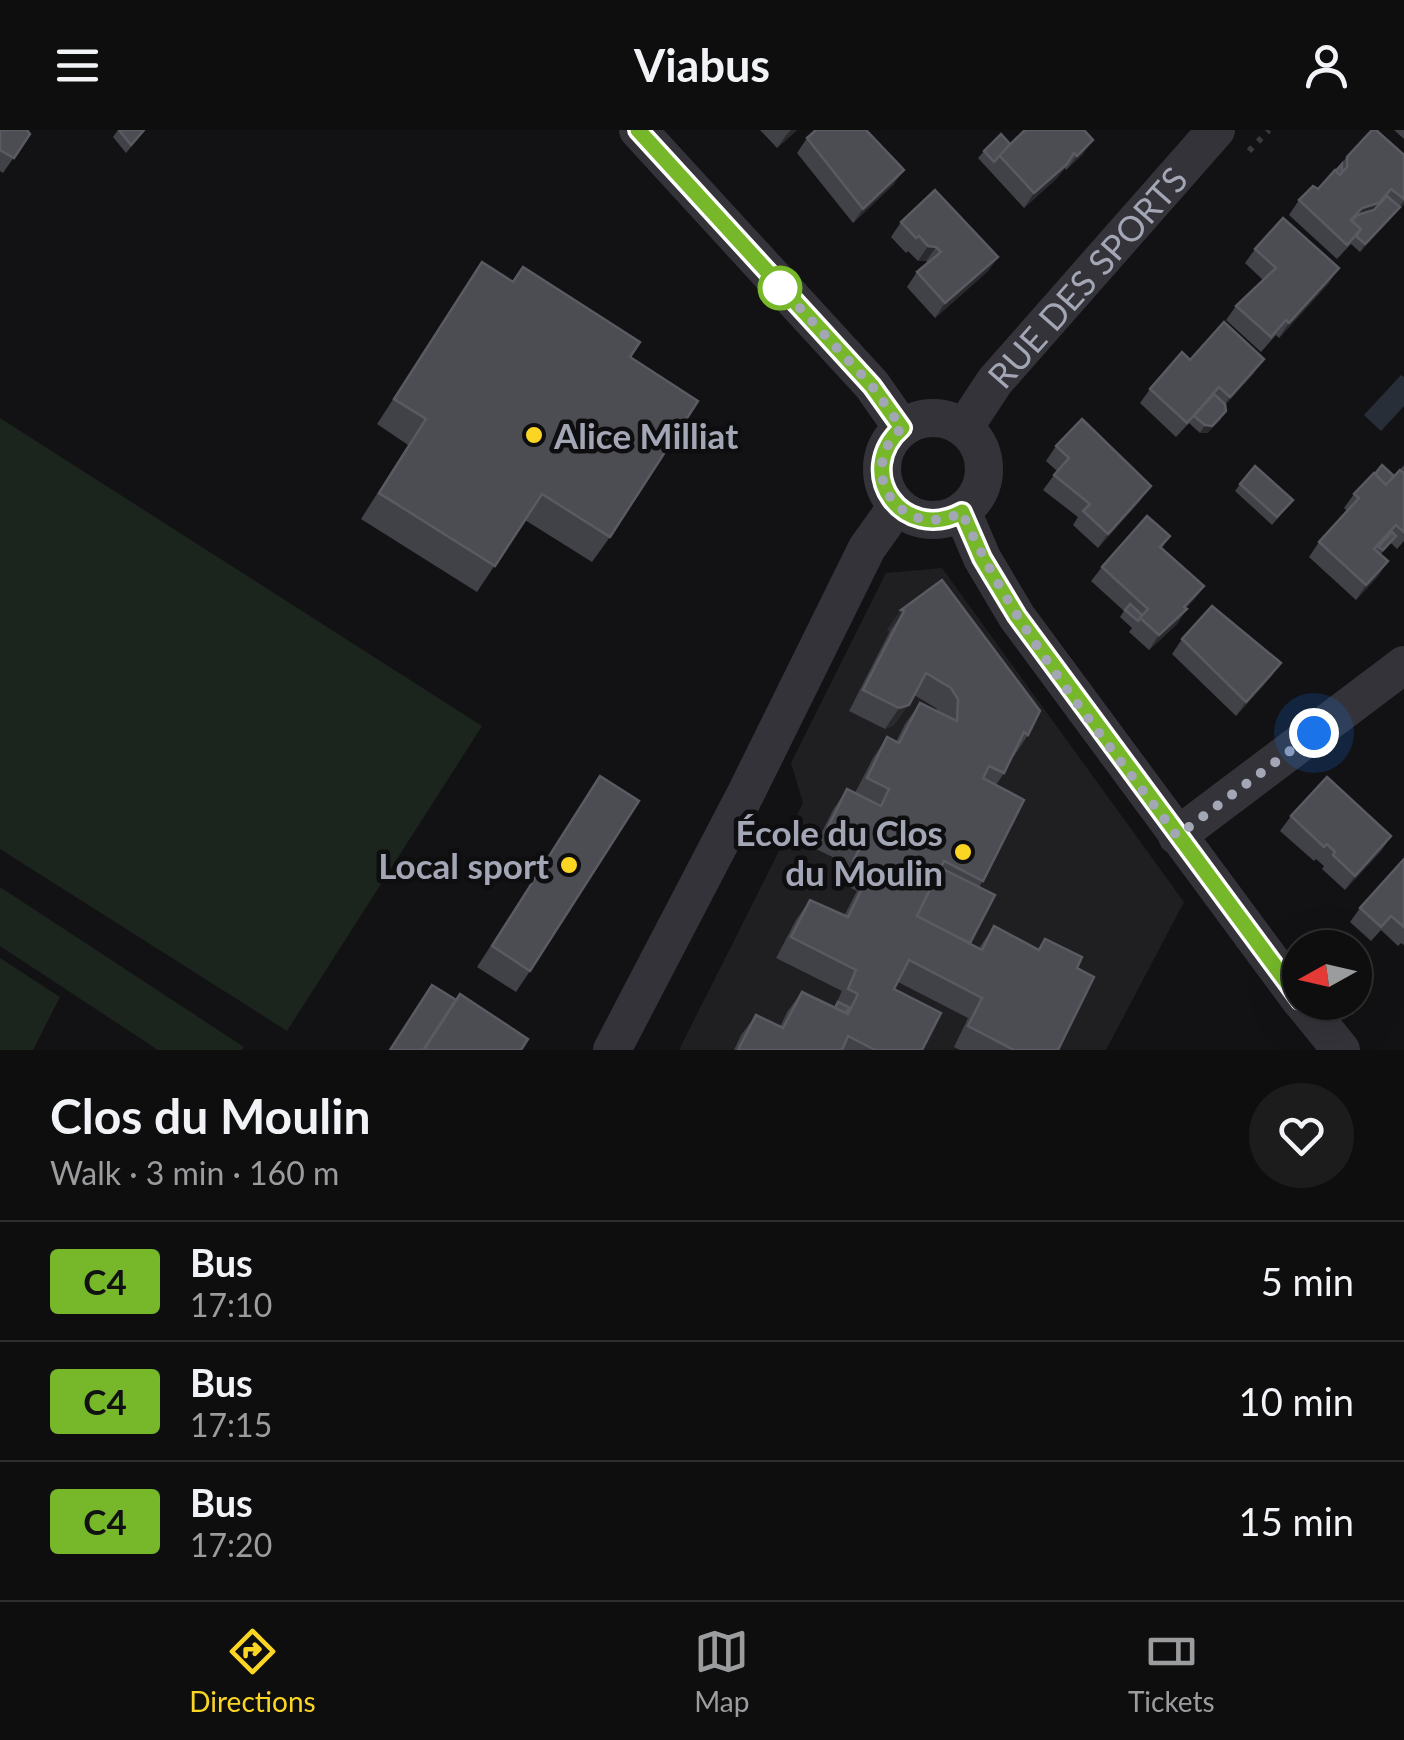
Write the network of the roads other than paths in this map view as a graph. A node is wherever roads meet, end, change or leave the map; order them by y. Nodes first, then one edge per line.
1 (638, 130) edge
2 (1216, 130) edge
3 (902, 428) junction
4 (964, 428) junction
5 (897, 506) junction
6 (962, 512) junction
7 (1404, 665) edge
8 (1177, 836) junction
9 (1282, 976) edge
10 (1317, 1020) edge
11 (612, 1050) edge
12 (1341, 1050) edge

1 - 3 street
2 - 4 street, RUE DES SPORTS
3 - 4 street
3 - 5 street
4 - 6 street
5 - 6 street
5 - 11 street
6 - 8 street
7 - 8 street
8 - 9 street
10 - 12 street

